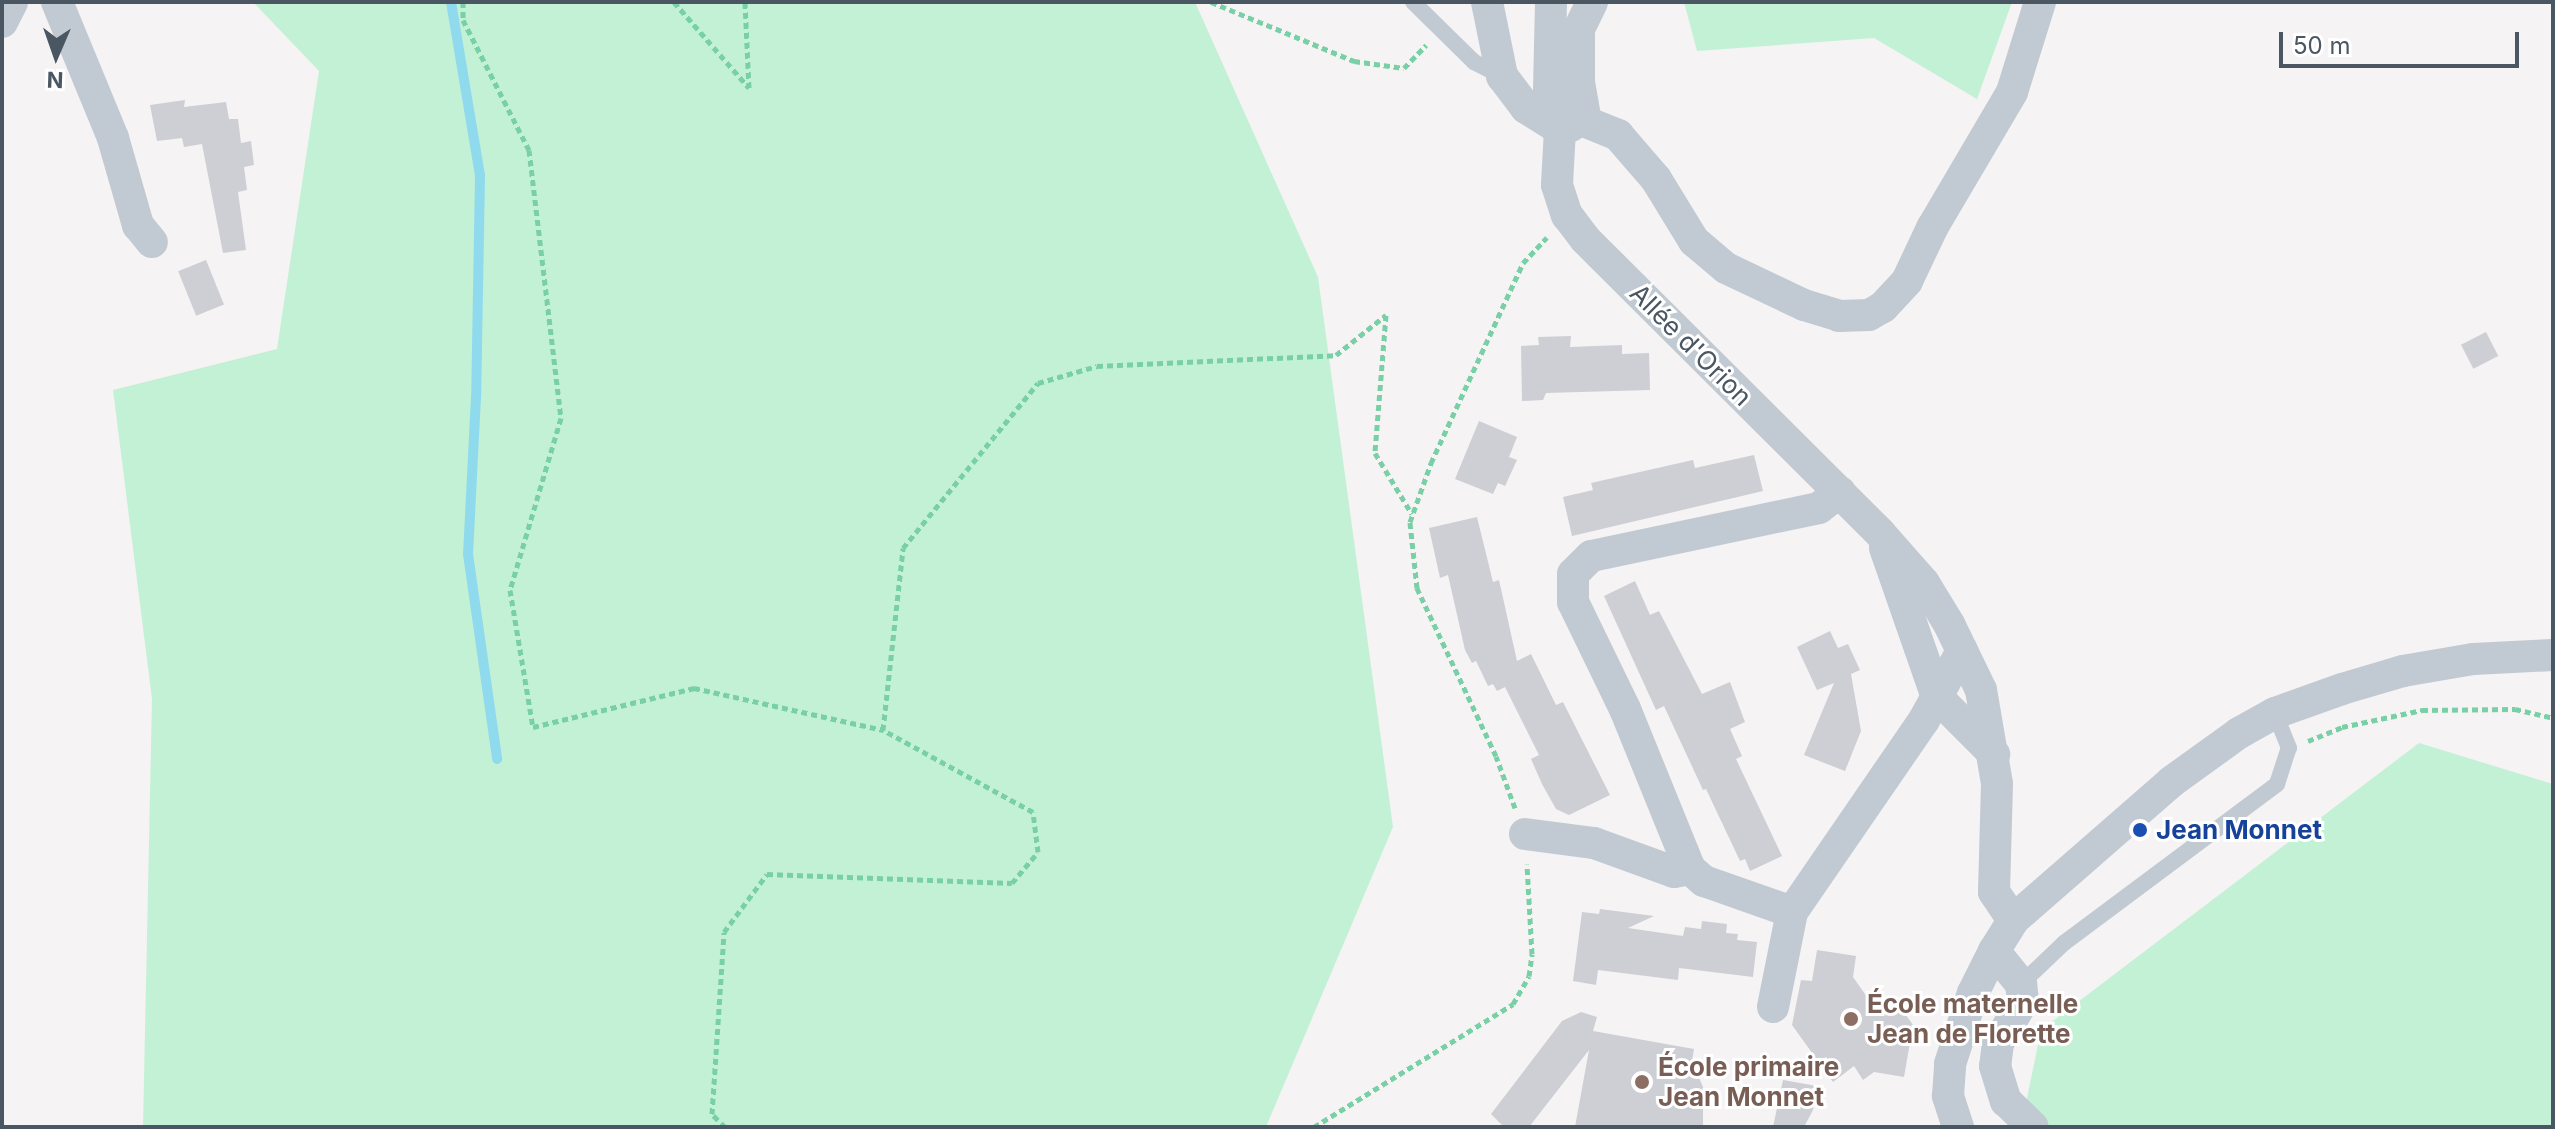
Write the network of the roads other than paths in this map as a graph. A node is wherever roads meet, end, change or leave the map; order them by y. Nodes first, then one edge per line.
1 (12, 2) edge
2 (57, 2) edge
3 (1413, 2) edge
4 (1487, 2) edge
5 (1551, 2) edge
6 (1592, 2) edge
7 (2040, 2) edge
8 (2, 22) edge
9 (1502, 76) junction
10 (1573, 125) junction
11 (152, 242) dead end
12 (1840, 492) junction
13 (1880, 533) junction
14 (1962, 651) junction
15 (2553, 655) edge
16 (1937, 697) junction
17 (2275, 713) junction
18 (1994, 754) junction
19 (1525, 834) road end
20 (1690, 869) junction
21 (1792, 912) junction
22 (2013, 920) junction
23 (1994, 951) junction
24 (2021, 984) junction
25 (1773, 1007) dead end
26 (1958, 1127) edge
27 (2033, 1127) edge

1 - 8 street
2 - 11 street
3 - 9 lane
4 - 9 street
5 - 10 street
6 - 10 street
7 - 10 street
9 - 10 street
10 - 12 street, Allée d'Orion
12 - 13 street, Allée d'Orion
12 - 20 street
13 - 14 street, Allée d'Orion
13 - 16 street, Allée d'Orion
14 - 16 street
14 - 18 street, Allée d'Orion
15 - 17 street
16 - 18 street, Allée d'Orion
16 - 21 street
17 - 22 street
17 - 24 lane
18 - 22 street, Allée d'Orion
19 - 20 street
20 - 21 street
21 - 25 street
22 - 23 street
23 - 24 street
23 - 26 street
24 - 27 street

